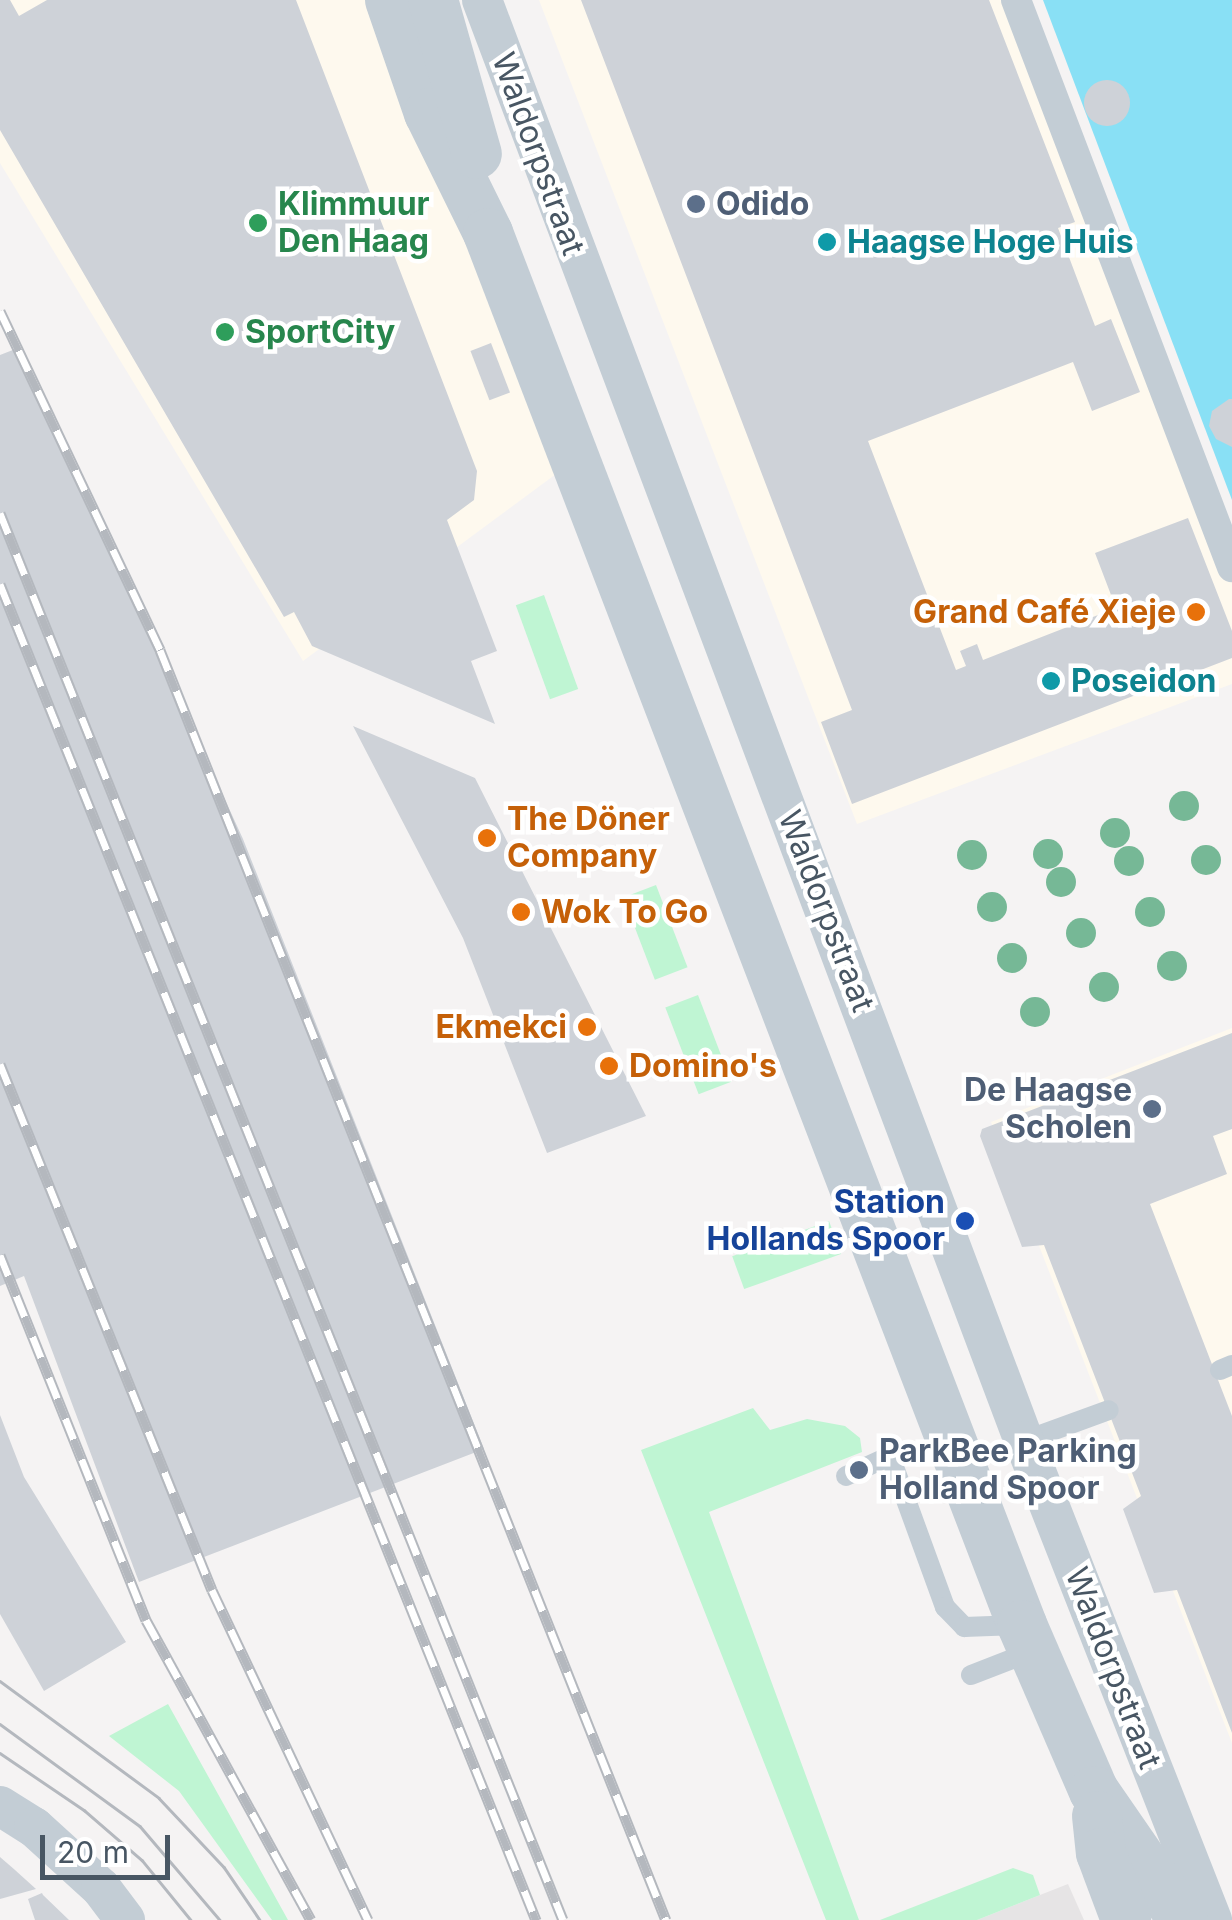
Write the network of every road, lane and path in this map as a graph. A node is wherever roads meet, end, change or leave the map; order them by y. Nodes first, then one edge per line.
1 (390, 0) edge
2 (433, 0) edge
3 (1016, 0) edge
4 (483, 8) edge
5 (488, 233) junction
6 (1232, 567) edge
7 (1109, 1410) dead end
8 (1024, 1442) junction
9 (846, 1476) dead end
10 (1028, 1638) junction
11 (971, 1676) dead end
12 (1094, 1791) junction
13 (0, 1806) edge
14 (1186, 1917) edge
15 (125, 1920) edge
16 (1126, 1920) edge

1 - 5 street, Waldorpstraat
2 - 5 street, Waldorpstraat
3 - 6 street
4 - 8 street, Waldorpstraat
5 - 10 street, Waldorpstraat
7 - 8 lane
8 - 14 street, Waldorpstraat
9 - 10 lane
10 - 11 lane
10 - 12 street, Waldorpstraat
12 - 14 street, Waldorpstraat
12 - 16 street, Waldorpstraat
13 - 15 street

